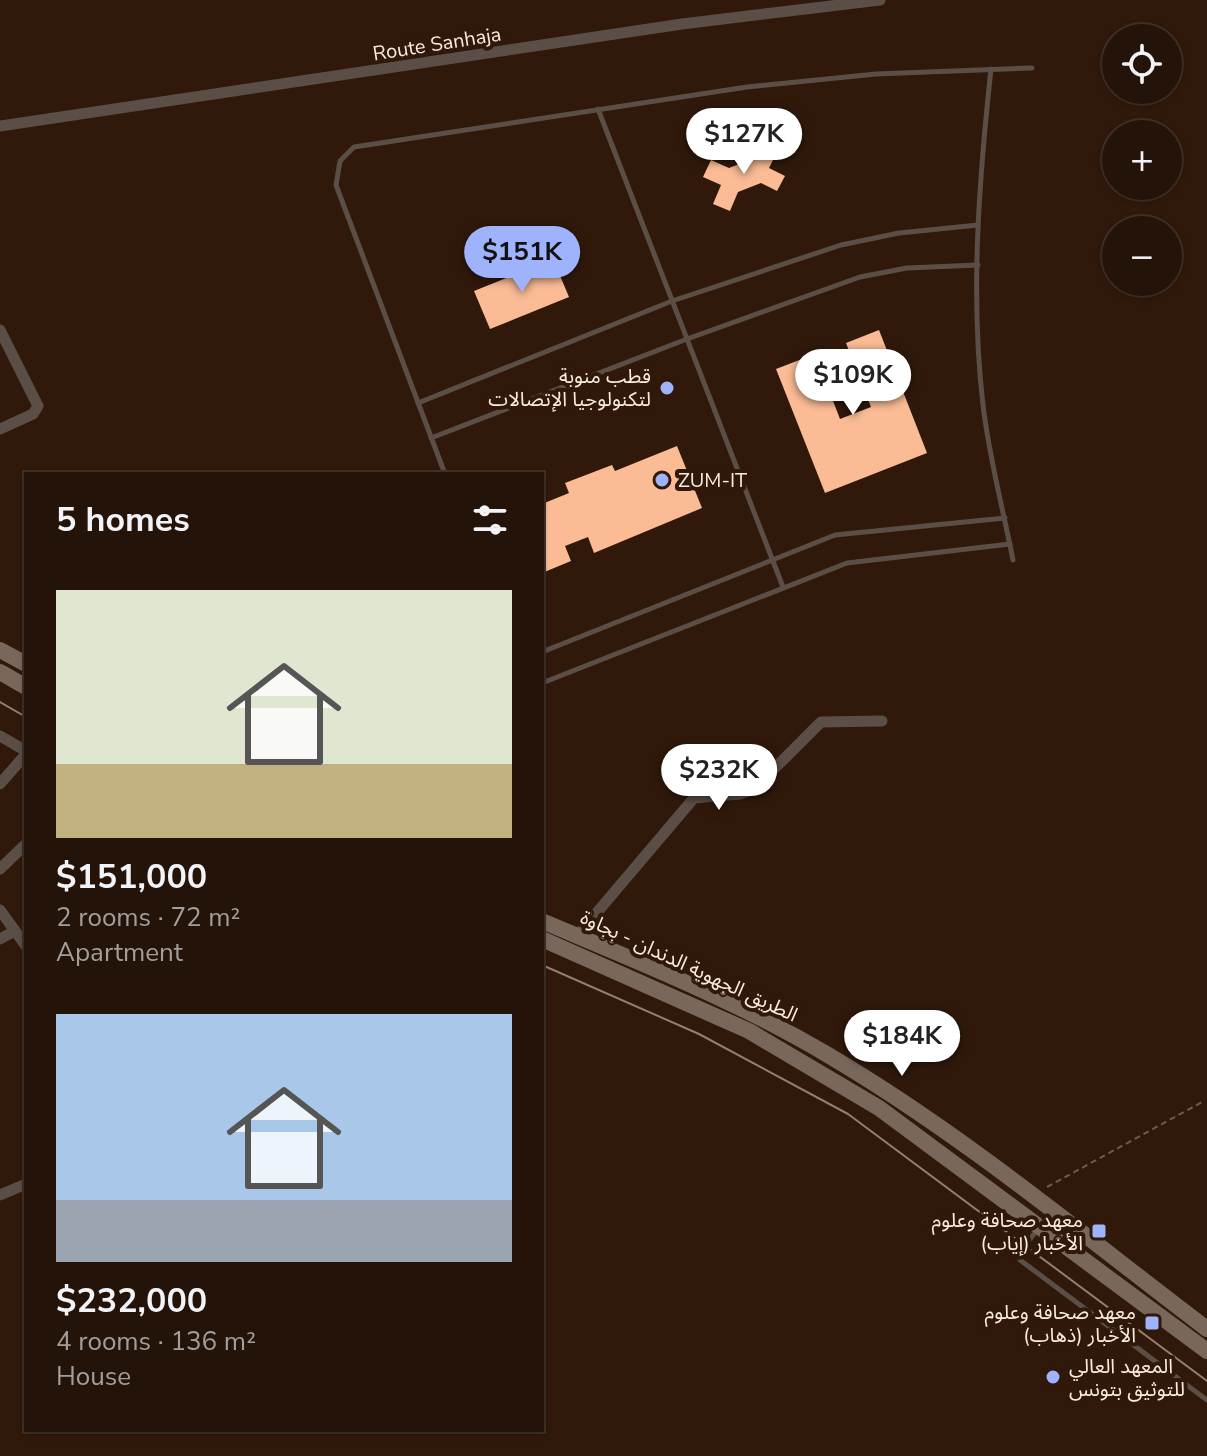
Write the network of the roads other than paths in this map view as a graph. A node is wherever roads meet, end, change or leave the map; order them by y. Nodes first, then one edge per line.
1 (880, 0) edge
2 (1032, 68) dead end
3 (991, 69) junction
4 (598, 109) junction
5 (0, 126) edge
6 (978, 225) junction
7 (978, 265) junction
8 (672, 301) junction
9 (0, 330) edge
10 (687, 339) junction
11 (418, 403) junction
12 (0, 429) edge
13 (431, 438) junction
14 (444, 472) edge
15 (1005, 518) junction
16 (1010, 544) junction
17 (772, 560) junction
18 (1013, 560) dead end
19 (783, 587) junction
20 (0, 650) edge
21 (544, 651) edge
22 (24, 663) edge
23 (0, 672) edge
24 (544, 682) edge
25 (24, 686) edge
26 (882, 721) dead end
27 (0, 736) edge
28 (24, 751) edge
29 (24, 754) edge
30 (0, 784) edge
31 (24, 846) edge
32 (0, 869) edge
33 (0, 910) edge
34 (544, 922) edge
35 (15, 931) junction
36 (577, 936) junction
37 (0, 939) edge
38 (544, 940) edge
39 (24, 943) edge
40 (24, 1185) edge
41 (0, 1195) edge
42 (1069, 1223) junction
43 (1039, 1226) junction
44 (1056, 1238) junction
45 (1207, 1329) edge
46 (1207, 1351) edge
47 (1207, 1400) edge

1 - 5 street, Route Sanhaja
2 - 3 lane
3 - 4 lane
3 - 6 lane
4 - 8 lane
4 - 11 lane
6 - 7 lane
6 - 8 lane
7 - 10 lane
7 - 15 lane
8 - 10 lane
8 - 11 lane
9 - 12 street
10 - 13 lane
10 - 17 lane
11 - 13 lane
13 - 14 lane
15 - 16 lane
15 - 17 lane
16 - 18 lane
16 - 19 lane
17 - 19 lane
17 - 21 lane
19 - 24 lane
20 - 22 main road
23 - 25 main road
26 - 36 street
27 - 28 street
29 - 30 street
31 - 32 street
33 - 35 street
34 - 36 main road, الطريق الجهوية الدندان - بجاوة
35 - 37 street
35 - 39 street
36 - 42 main road, الطريق الجهوية الدندان - بجاوة
38 - 43 main road, الطريق الجهوية الدندان - بجاوة
40 - 41 street
42 - 44 main road
42 - 45 main road, الطريق الجهوية الدندان - بجاوة
43 - 44 main road, الطريق الجهوية الدندان - بجاوة
43 - 47 lane
44 - 46 main road, الطريق الجهوية الدندان - بجاوة

